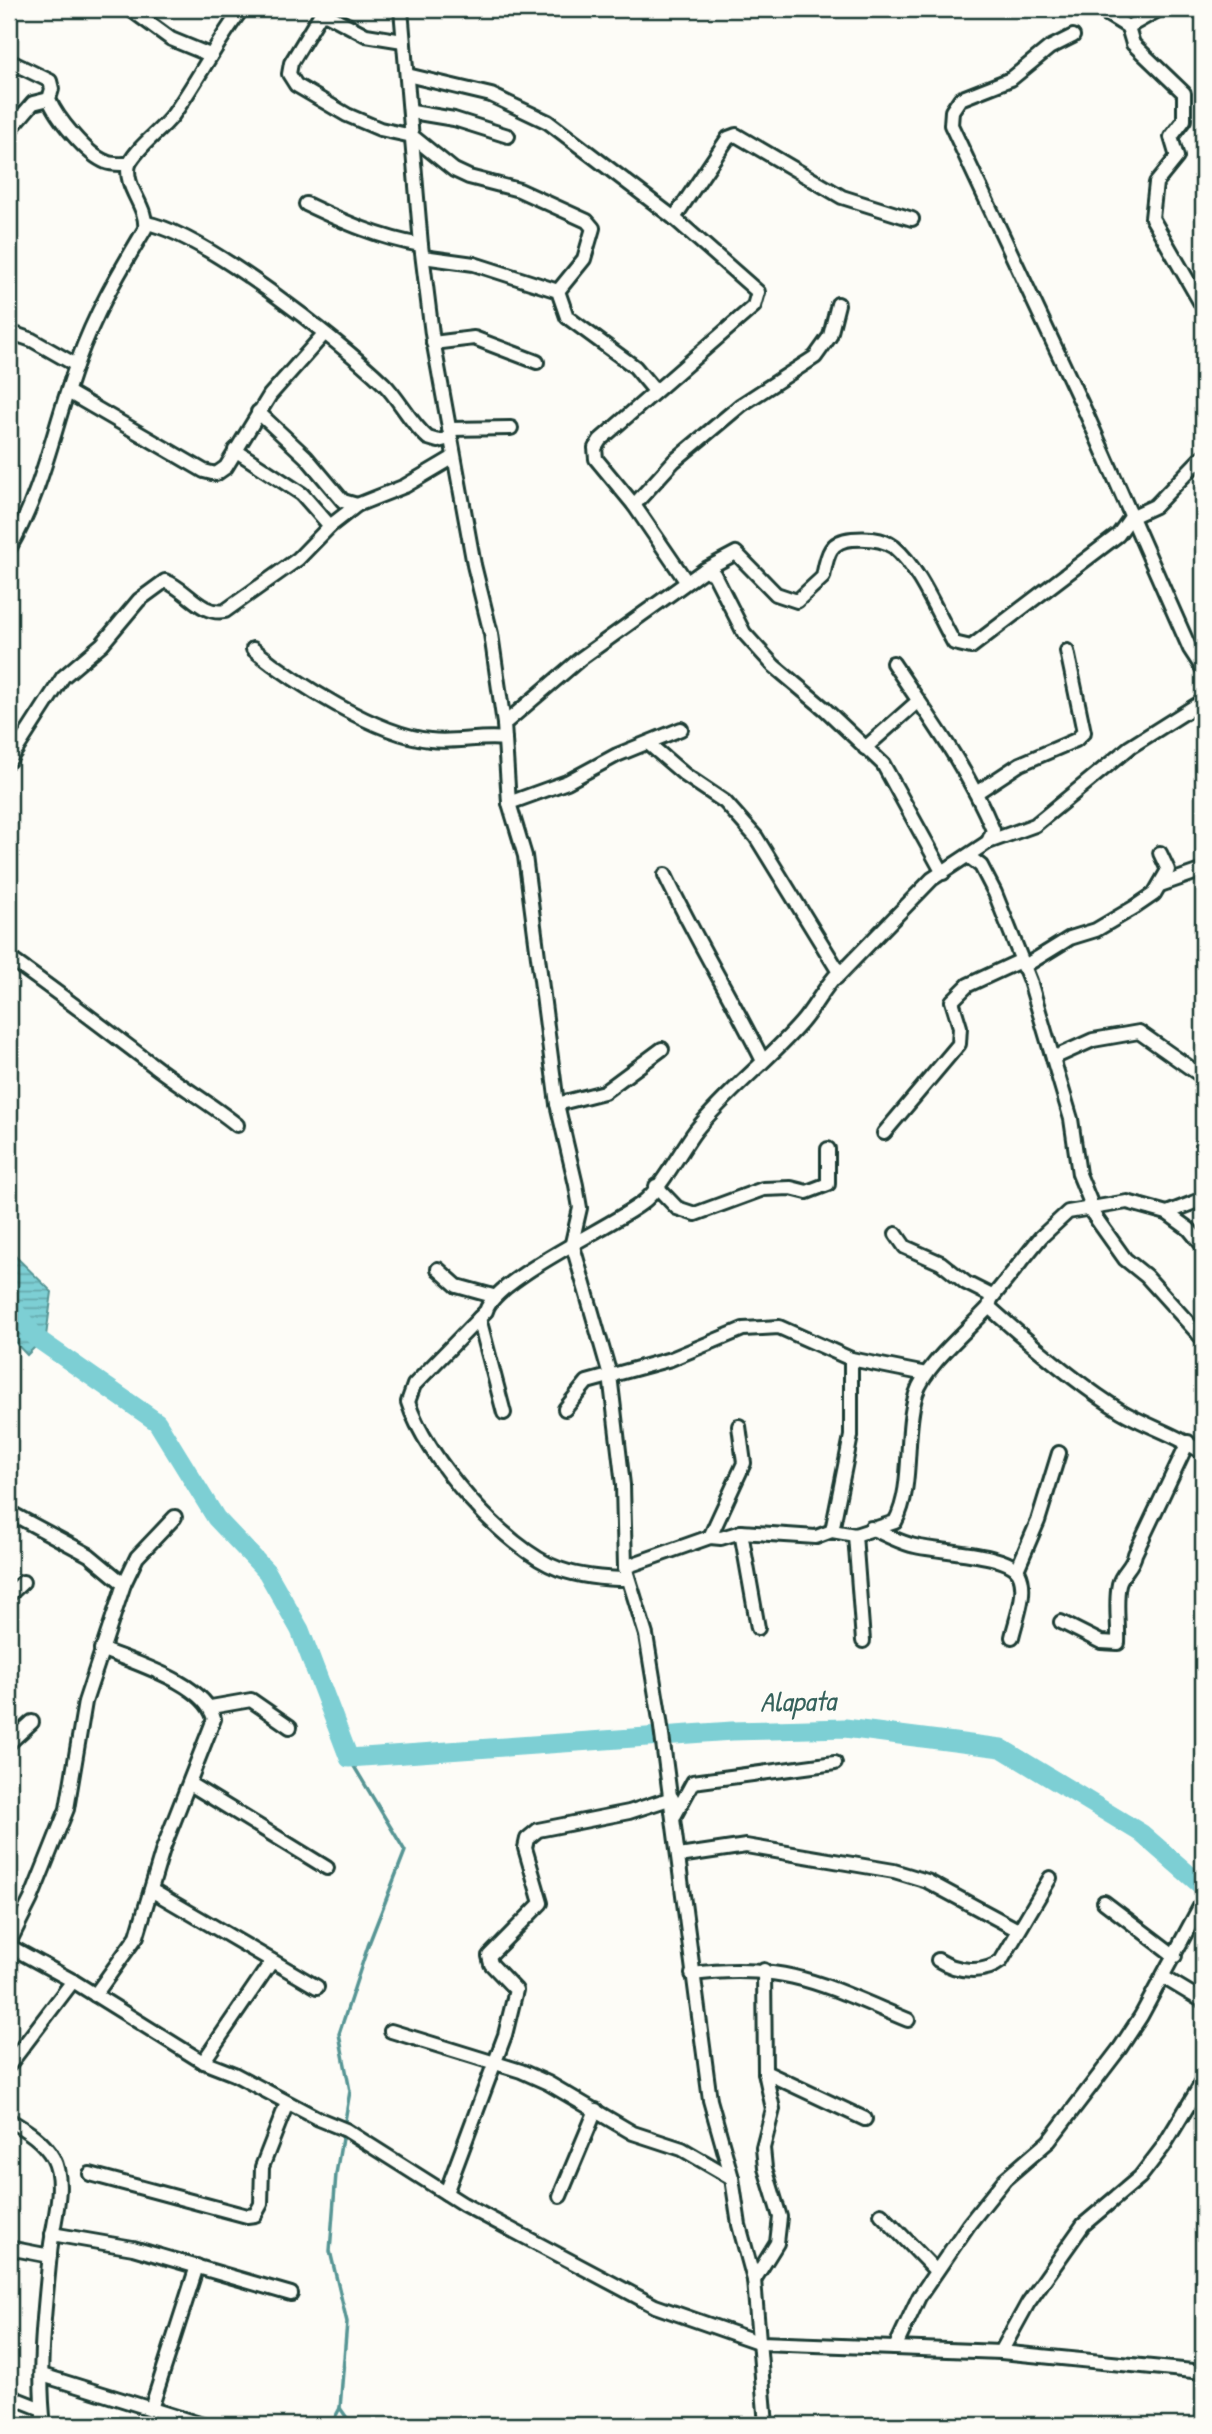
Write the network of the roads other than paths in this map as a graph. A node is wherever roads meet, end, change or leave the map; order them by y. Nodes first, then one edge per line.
1 (130, 9) edge
2 (242, 9) edge
3 (401, 9) edge
4 (1099, 9) edge
5 (1160, 9) edge
6 (1128, 27) junction
7 (1073, 36) dead end
8 (403, 41) junction
9 (210, 55) junction
10 (9, 61) edge
11 (407, 75) junction
12 (49, 99) junction
13 (412, 112) junction
14 (9, 131) edge
15 (412, 136) junction
16 (508, 136) dead end
17 (128, 164) junction
18 (306, 204) dead end
19 (674, 218) junction
20 (912, 219) dead end
21 (146, 223) junction
22 (422, 251) junction
23 (558, 290) junction
24 (838, 304) dead end
25 (1203, 307) edge
26 (9, 332) edge
27 (324, 334) junction
28 (433, 343) junction
29 (537, 362) dead end
30 (76, 365) junction
31 (655, 391) junction
32 (68, 392) junction
33 (258, 412) junction
34 (511, 428) dead end
35 (449, 434) junction
36 (235, 450) junction
37 (1203, 456) edge
38 (454, 457) junction
39 (357, 505) junction
40 (634, 505) junction
41 (1131, 517) junction
42 (330, 526) junction
43 (9, 549) edge
44 (704, 570) junction
45 (686, 581) junction
46 (253, 649) dead end
47 (1067, 651) dead end
48 (893, 663) dead end
49 (1203, 669) edge
50 (1203, 701) edge
51 (918, 702) junction
52 (504, 724) junction
53 (681, 729) dead end
54 (505, 739) junction
55 (649, 744) junction
56 (865, 748) junction
57 (9, 761) edge
58 (976, 793) junction
59 (509, 803) junction
60 (988, 842) junction
61 (1160, 853) dead end
62 (968, 856) junction
63 (1203, 870) edge
64 (943, 873) junction
65 (665, 875) dead end
66 (1160, 885) junction
67 (9, 958) edge
68 (1022, 964) junction
69 (826, 988) junction
70 (662, 1049) dead end
71 (1053, 1058) junction
72 (762, 1059) junction
73 (1203, 1077) edge
74 (557, 1104) junction
75 (237, 1125) dead end
76 (884, 1133) dead end
77 (828, 1149) dead end
78 (656, 1186) junction
79 (1203, 1199) edge
80 (1088, 1207) junction
81 (1167, 1213) junction
82 (896, 1234) dead end
83 (572, 1243) junction
84 (1203, 1246) edge
85 (438, 1269) dead end
86 (493, 1297) junction
87 (990, 1303) junction
88 (480, 1318) junction
89 (1203, 1339) edge
90 (851, 1359) junction
91 (926, 1374) junction
92 (610, 1375) junction
93 (565, 1409) dead end
94 (504, 1413) dead end
95 (739, 1426) dead end
96 (1188, 1442) junction
97 (1059, 1453) dead end
98 (1203, 1453) edge
99 (9, 1512) edge
100 (175, 1517) dead end
101 (871, 1528) junction
102 (832, 1531) junction
103 (741, 1532) junction
104 (855, 1535) junction
105 (710, 1537) junction
106 (625, 1567) junction
107 (1017, 1570) junction
108 (23, 1582) dead end
109 (124, 1584) junction
110 (9, 1595) edge
111 (1061, 1622) dead end
112 (758, 1628) dead end
113 (1012, 1637) dead end
114 (863, 1641) dead end
115 (101, 1649) junction
116 (211, 1707) junction
117 (32, 1722) dead end
118 (290, 1727) dead end
119 (9, 1743) edge
120 (835, 1763) dead end
121 (190, 1784) junction
122 (672, 1798) junction
123 (675, 1815) junction
124 (679, 1856) junction
125 (327, 1868) dead end
126 (1051, 1878) dead end
127 (151, 1891) junction
128 (1203, 1901) edge
129 (1104, 1902) dead end
130 (1018, 1930) junction
131 (9, 1945) edge
132 (1175, 1956) junction
133 (938, 1960) dead end
134 (272, 1961) junction
135 (764, 1970) junction
136 (692, 1974) junction
137 (1163, 1977) junction
138 (74, 1981) junction
139 (317, 1987) dead end
140 (95, 1995) junction
141 (1203, 2001) edge
142 (908, 2020) dead end
143 (391, 2031) dead end
144 (203, 2062) junction
145 (495, 2062) junction
146 (9, 2065) edge
147 (765, 2072) junction
148 (1203, 2081) edge
149 (287, 2103) junction
150 (596, 2110) junction
151 (865, 2119) dead end
152 (9, 2120) edge
153 (90, 2174) dead end
154 (732, 2178) junction
155 (446, 2193) junction
156 (560, 2196) dead end
157 (881, 2214) dead end
158 (52, 2234) junction
159 (9, 2248) edge
160 (50, 2256) junction
161 (197, 2266) junction
162 (936, 2271) junction
163 (754, 2280) junction
164 (290, 2294) dead end
165 (761, 2343) junction
166 (895, 2348) junction
167 (1001, 2352) junction
168 (1203, 2372) edge
169 (42, 2375) junction
170 (9, 2396) edge
171 (42, 2409) junction
172 (152, 2409) junction
173 (44, 2425) edge
174 (203, 2425) edge
175 (765, 2425) edge

1 - 9 street
2 - 9 street
3 - 8 street
4 - 6 street
5 - 6 street
6 - 25 street
7 - 41 street
8 - 11 street
8 - 15 street
9 - 17 street
10 - 12 street
11 - 13 street
11 - 19 street
12 - 14 street
12 - 17 street
13 - 15 street
13 - 16 street
15 - 22 street
15 - 23 street
17 - 21 street
18 - 22 street
19 - 20 street
19 - 31 street
21 - 27 street
21 - 30 street
22 - 23 street
22 - 28 street
23 - 31 street
24 - 40 street
26 - 30 street
27 - 33 street
27 - 35 street
28 - 29 street
28 - 35 street
30 - 32 street
31 - 40 street
32 - 36 street
32 - 43 street
33 - 36 street
33 - 39 street
34 - 35 street
35 - 38 street
36 - 42 street
37 - 41 street
38 - 39 street
38 - 52 street
39 - 42 street
40 - 45 street
41 - 44 street
41 - 49 street
42 - 57 street
44 - 45 street
44 - 56 street
45 - 52 street
46 - 54 street
47 - 58 street
48 - 51 street
50 - 60 street
51 - 56 street
51 - 58 street
52 - 54 street
53 - 55 street
54 - 59 street
55 - 59 street
55 - 69 street
56 - 64 street
58 - 60 street
59 - 74 street
60 - 62 street
61 - 66 street
62 - 64 street
62 - 68 street
63 - 66 street
64 - 69 street
65 - 72 street
66 - 68 street
67 - 75 street
68 - 71 street
68 - 76 street
69 - 72 street
70 - 74 street
71 - 73 street
71 - 80 street
72 - 78 street
74 - 83 street
77 - 78 street
78 - 83 street
79 - 81 street
80 - 81 street
80 - 87 street
80 - 89 street
81 - 84 street
82 - 87 street
83 - 86 street
83 - 92 street
85 - 86 street
86 - 88 street
87 - 91 street
87 - 96 street
88 - 94 street
88 - 106 street
90 - 91 street
90 - 92 street
90 - 102 street
91 - 101 street
92 - 93 street
92 - 106 street
95 - 105 street
96 - 98 street
96 - 111 street
97 - 107 street
99 - 109 street
100 - 109 street
101 - 104 street
101 - 107 street
102 - 103 street
102 - 104 street
103 - 105 street
103 - 112 street
104 - 114 street
105 - 106 street
106 - 122 street
107 - 113 street
108 - 110 street
109 - 115 street
115 - 116 street
115 - 131 street
116 - 118 street
116 - 121 street
117 - 119 street
120 - 123 street
121 - 125 street
121 - 127 street
122 - 123 street
122 - 145 street
123 - 124 street
124 - 130 street
124 - 136 street
126 - 130 street
127 - 134 street
127 - 140 street
128 - 132 street
129 - 132 street
130 - 133 street
131 - 138 street
132 - 137 street
134 - 139 street
134 - 144 street
135 - 136 street
135 - 142 street
135 - 147 street
136 - 154 street
137 - 141 street
137 - 162 street
138 - 140 street
138 - 146 street
140 - 144 street
143 - 145 street
144 - 149 street
145 - 150 street
145 - 155 street
147 - 151 street
147 - 163 street
148 - 167 street
149 - 153 street
149 - 155 street
150 - 154 street
150 - 156 street
152 - 158 street
154 - 163 street
155 - 165 street
157 - 162 street
158 - 160 street
158 - 161 street
159 - 160 street
160 - 169 street
161 - 164 street
161 - 172 street
162 - 166 street
163 - 165 street
165 - 166 street
165 - 175 street
166 - 167 street
167 - 168 street
169 - 171 street
169 - 172 street
170 - 171 street
171 - 173 street
172 - 174 street

